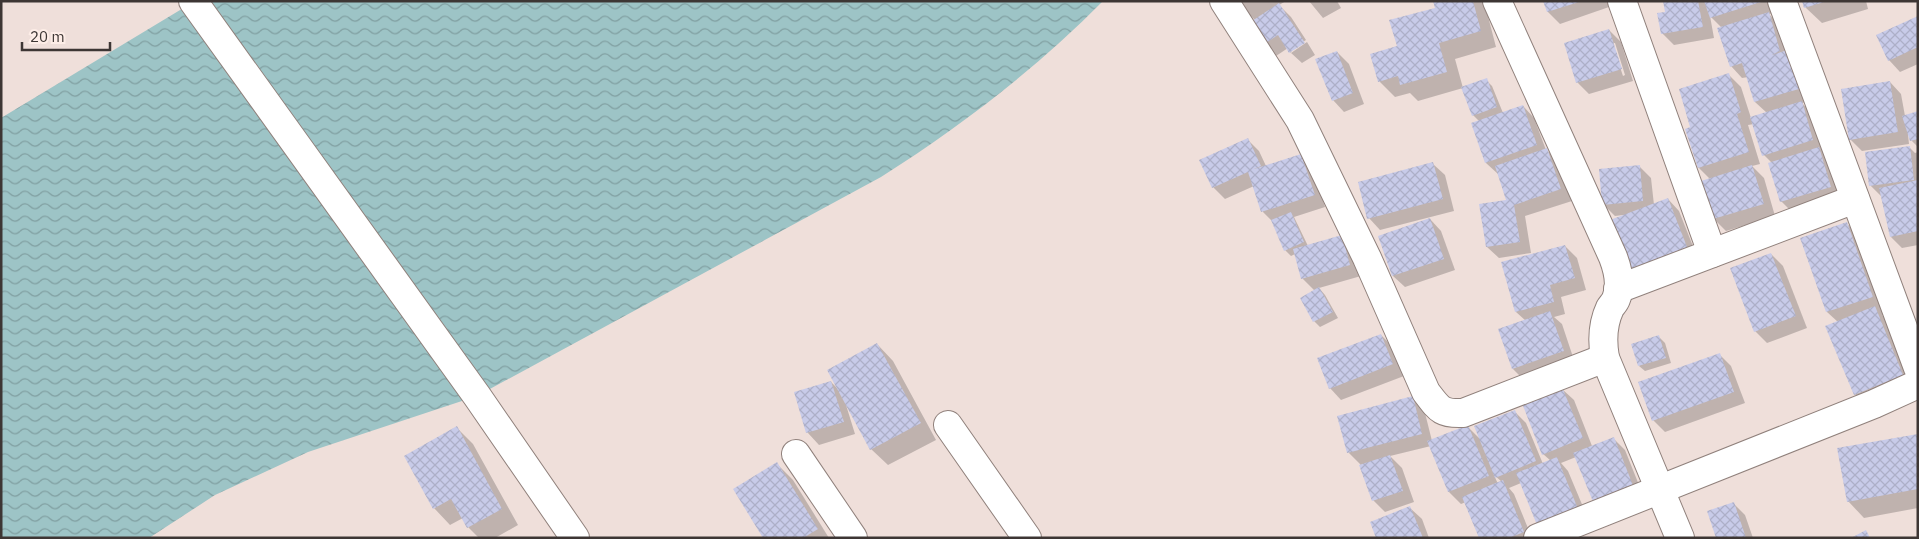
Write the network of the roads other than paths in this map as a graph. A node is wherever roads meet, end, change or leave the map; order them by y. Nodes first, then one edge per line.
1 (192, 1) edge
2 (1224, 1) edge
3 (1497, 1) edge
4 (1622, 1) edge
5 (1782, 1) edge
6 (1855, 198) junction
7 (1712, 253) junction
8 (1618, 289) junction
9 (1605, 358) junction
10 (1918, 368) edge
11 (1918, 384) edge
12 (948, 425) dead end
13 (796, 454) dead end
14 (1660, 489) junction
15 (564, 534) edge
16 (853, 538) edge
17 (1027, 538) edge
18 (1538, 538) edge
19 (1680, 538) edge

1 - 15 street
2 - 9 street
3 - 8 street
4 - 7 street
5 - 6 street
6 - 7 street
6 - 10 street
7 - 8 street
8 - 9 street
9 - 14 street
11 - 14 street
12 - 17 street
13 - 16 street
14 - 18 street
14 - 19 street

